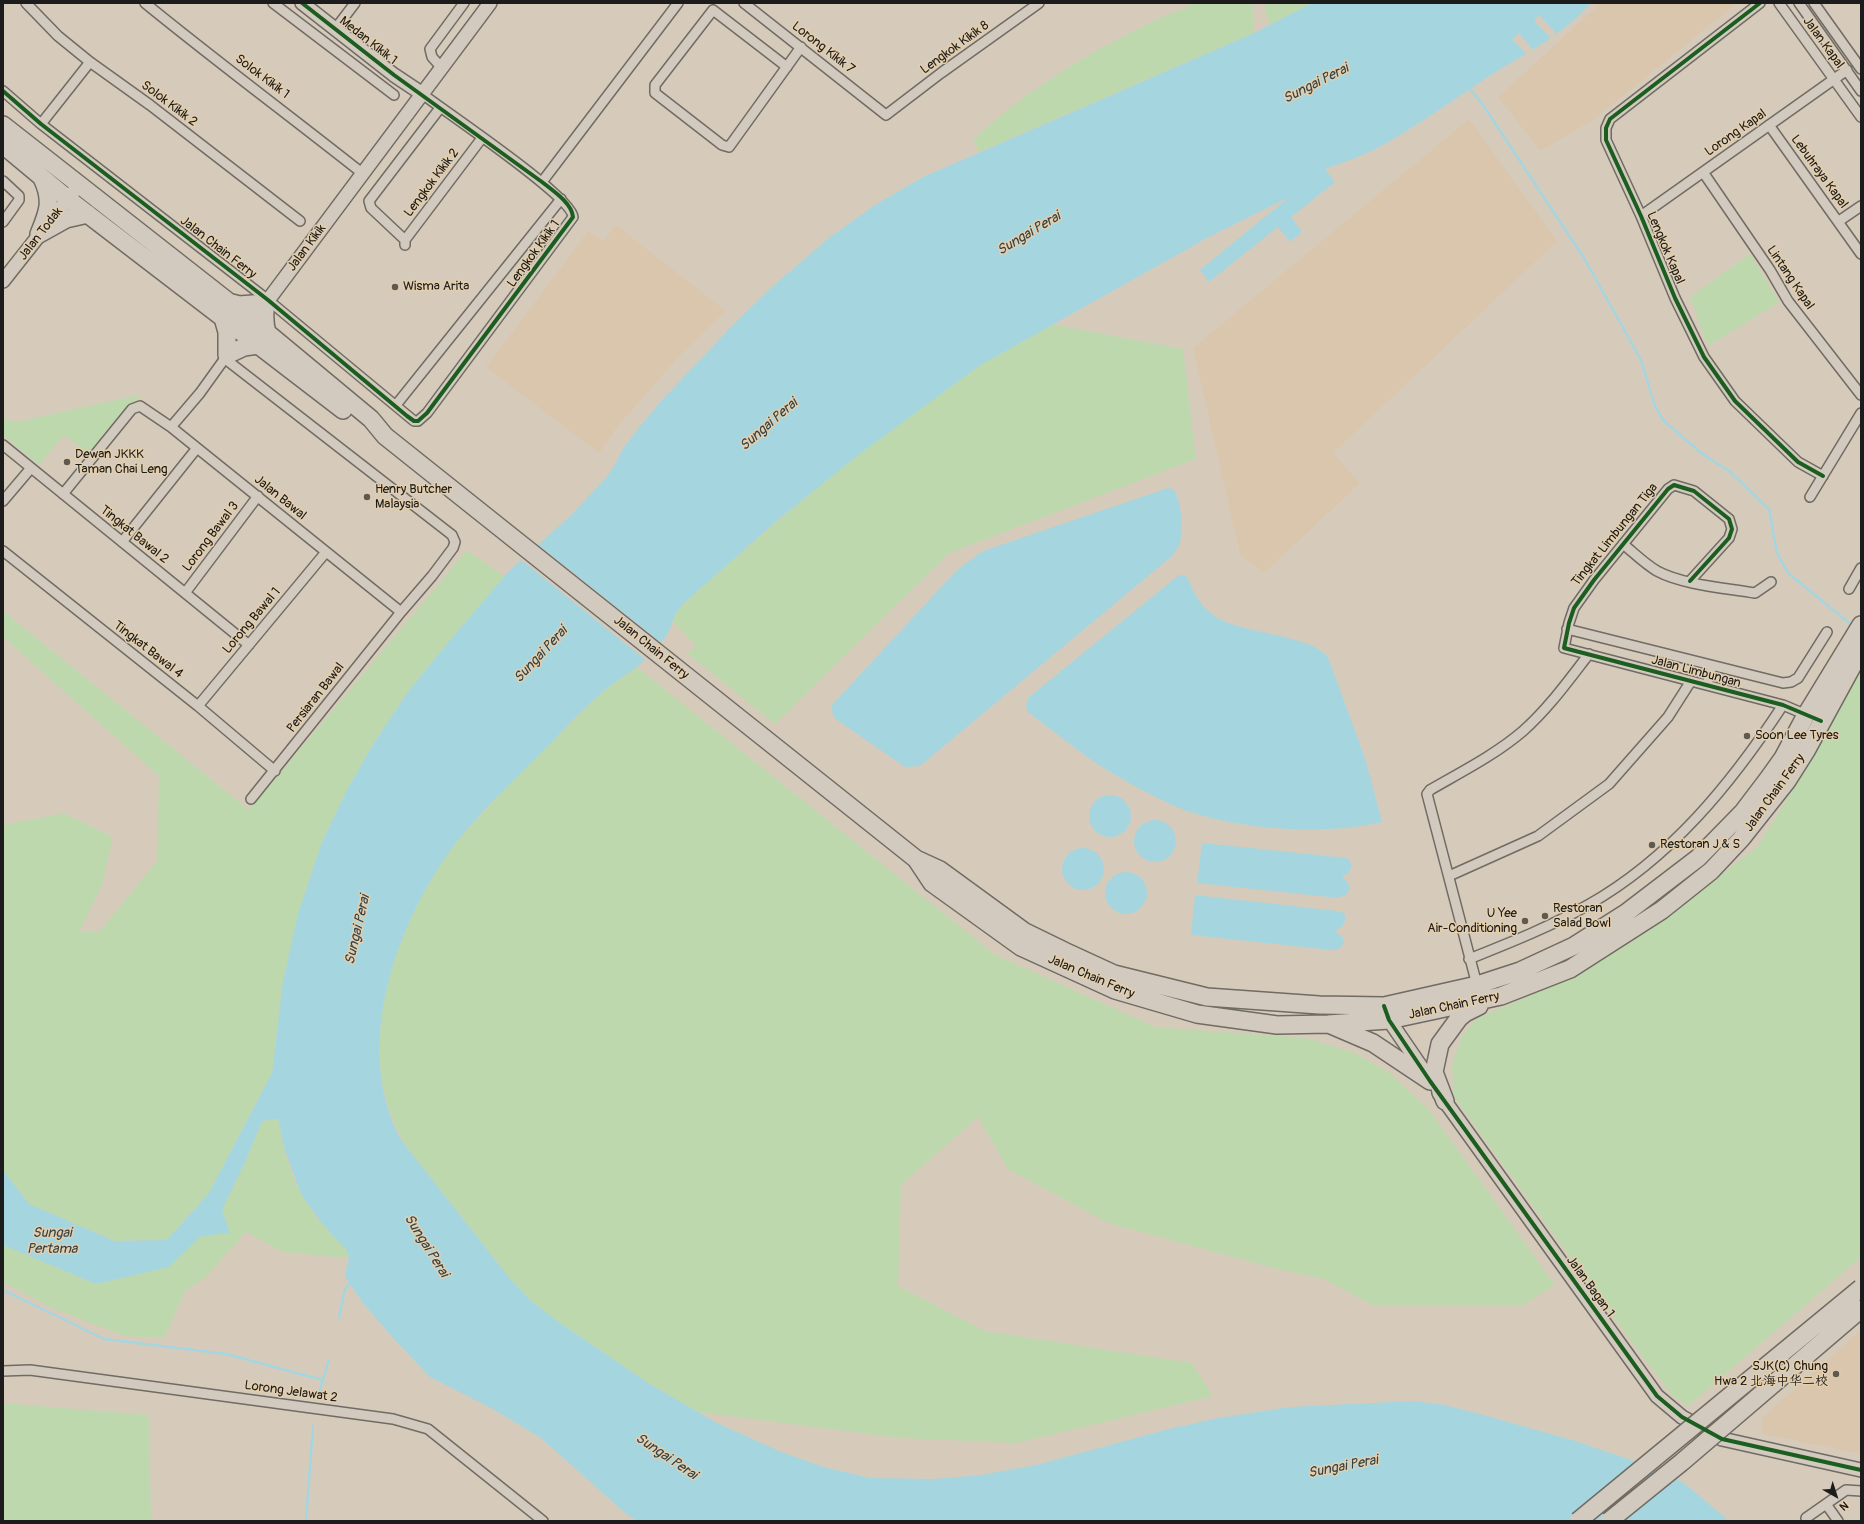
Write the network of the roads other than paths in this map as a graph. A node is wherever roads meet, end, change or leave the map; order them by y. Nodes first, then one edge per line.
1 (26, 3) edge
2 (145, 3) edge
3 (273, 3) edge
4 (302, 3) edge
5 (354, 3) edge
6 (464, 3) edge
7 (490, 3) edge
8 (678, 3) edge
9 (744, 3) edge
10 (1039, 3) edge
11 (1760, 3) edge
12 (1779, 3) edge
13 (1799, 3) edge
14 (1818, 5) edge
15 (336, 28) junction
16 (801, 47) junction
17 (90, 62) junction
18 (787, 66) junction
19 (441, 67) junction
20 (1861, 69) edge
21 (1846, 70) junction
22 (394, 75) junction
23 (1834, 79) junction
24 (384, 88) junction
25 (3, 91) edge
26 (1861, 91) edge
27 (421, 93) junction
28 (394, 95) dead end
29 (440, 108) junction
30 (886, 115) joint
31 (1861, 117) edge
32 (41, 124) junction
33 (3, 125) edge
34 (1769, 125) junction
35 (482, 138) junction
36 (3, 145) edge
37 (1703, 172) junction
38 (362, 173) junction
39 (42, 178) junction
40 (3, 181) edge
41 (542, 182) junction
42 (73, 192) junction
43 (561, 199) junction
44 (1861, 206) edge
45 (88, 214) junction
46 (1641, 216) junction
47 (300, 221) dead end
48 (1839, 221) junction
49 (3, 222) edge
50 (39, 234) junction
51 (1861, 254) edge
52 (9, 268) edge
53 (3, 281) edge
54 (267, 301) junction
55 (228, 302) junction
56 (223, 318) junction
57 (248, 327) junction
58 (263, 339) junction
59 (226, 356) junction
60 (1861, 395) edge
61 (396, 405) junction
62 (1861, 413) edge
63 (418, 421) joint
64 (171, 427) junction
65 (3, 445) edge
66 (197, 448) junction
67 (32, 468) junction
68 (1823, 476) junction
69 (63, 494) junction
70 (258, 496) junction
71 (1810, 497) dead end
72 (3, 501) edge
73 (122, 542) junction
74 (1623, 544) junction
75 (3, 551) edge
76 (326, 552) junction
77 (1861, 568) edge
78 (1690, 581) junction
79 (1771, 582) dead end
80 (1849, 589) dead end
81 (185, 593) junction
82 (401, 612) junction
83 (1861, 625) edge
84 (1567, 629) junction
85 (1827, 632) dead end
86 (249, 645) junction
87 (1564, 648) joint
88 (1861, 650) edge
89 (1589, 654) junction
90 (1712, 666) junction
91 (1691, 681) junction
92 (1707, 685) junction
93 (1833, 686) junction
94 (1783, 705) junction
95 (198, 706) junction
96 (1814, 718) junction
97 (275, 771) junction
98 (251, 799) dead end
99 (916, 859) junction
100 (1449, 876) junction
101 (1469, 959) junction
102 (1477, 985) junction
103 (1501, 996) junction
104 (1387, 1013) junction
105 (1328, 1024) junction
106 (1430, 1081) junction
107 (1444, 1101) junction
108 (1861, 1288) edge
109 (1861, 1309) edge
110 (3, 1371) edge
111 (1861, 1470) edge
112 (1861, 1491) edge
113 (1826, 1504) junction
114 (1806, 1518) dead end
115 (544, 1521) edge
116 (1578, 1521) edge
117 (1609, 1521) edge
118 (1838, 1521) edge

1 - 17 street, Solok Kikik 2
2 - 38 street, Solok Kikik 1
3 - 24 street
4 - 15 street, Medan Kikik 1
5 - 15 street
6 - 19 street
7 - 19 street, Jalan Kikik
8 - 41 street
9 - 16 street, Lorong Kikik 7
10 - 30 street, Lengkok Kikik 8
11 - 46 street, Lengkok Kapal
12 - 23 street, Jalan Kapal
13 - 21 street, Jalan Kapal
14 - 20 street, Jalan Kapal
15 - 22 street, Medan Kikik 1
16 - 18 street
16 - 30 street, Lorong Kikik 7
17 - 32 street
17 - 47 street, Solok Kikik 2
18 - 18 street
19 - 27 street, Jalan Kikik
21 - 23 street, Lorong Kapal
21 - 26 street, Jalan Kapal
22 - 24 street
22 - 27 street, Medan Kikik 1
23 - 31 street, Jalan Kapal
23 - 34 street, Lorong Kapal
24 - 28 street
25 - 32 street, Jalan Chain Ferry
27 - 29 street, Lengkok Kikik 1
27 - 38 street, Jalan Kikik
29 - 35 street, Lengkok Kikik 1
29 - 35 street, Lengkok Kikik 2
32 - 54 street, Jalan Chain Ferry
33 - 42 highway, Jalan Chain Ferry
34 - 37 street, Lorong Kapal
34 - 48 street, Lebuhraya Kapal
35 - 41 street, Lengkok Kikik 1
36 - 39 highway, Jalan Chain Ferry
37 - 46 street, Lorong Kapal
37 - 60 street, Lintang Kapal
38 - 54 street, Jalan Kikik
39 - 42 highway, Jalan Chain Ferry
39 - 50 highway
40 - 49 street
41 - 43 street, Lengkok Kikik 1
42 - 45 highway, Jalan Chain Ferry
42 - 50 street, Jalan Todak
42 - 55 highway, Jalan Chain Ferry
43 - 61 street, Lengkok Kikik 1
43 - 63 street, Lengkok Kikik 1
44 - 48 street
45 - 50 highway
45 - 56 highway, Jalan Chain Ferry
46 - 68 street, Lengkok Kapal
48 - 51 street, Lebuhraya Kapal
50 - 52 street, Jalan Todak
52 - 53 street, Jalan Todak
54 - 55 highway
54 - 57 street, Jalan Kikik
54 - 58 highway
54 - 61 street, Jalan Chain Ferry
55 - 57 highway, Jalan Chain Ferry
56 - 57 highway, Jalan Chain Ferry
56 - 59 highway
57 - 58 highway, Jalan Chain Ferry
57 - 59 street, Jalan Kikik
58 - 59 highway
58 - 99 highway, Jalan Chain Ferry
59 - 64 street, Jalan Kikik
59 - 82 street
61 - 63 street, Jalan Chain Ferry
62 - 68 street
64 - 66 street, Jalan Bawal
64 - 69 street, Jalan Bawal
65 - 67 street, Tingkat Bawal 2
66 - 70 street, Jalan Bawal
66 - 73 street
67 - 69 street, Tingkat Bawal 2
67 - 72 street
68 - 71 street
69 - 73 street, Tingkat Bawal 2
70 - 76 street, Jalan Bawal
70 - 81 street, Lorong Bawal 3
73 - 81 street, Tingkat Bawal 2
74 - 78 street
74 - 78 street, Tingkat Limbungan Tiga
74 - 84 street, Tingkat Limbungan Tiga
75 - 95 street, Tingkat Bawal 4
76 - 82 street, Jalan Bawal
76 - 86 street, Lorong Bawal 1
77 - 80 street
78 - 79 street
81 - 86 street, Tingkat Bawal 2
82 - 97 street, Persiaran Bawal
83 - 93 highway, Jalan Chain Ferry
84 - 87 street, Tingkat Limbungan Tiga
84 - 90 street, Jalan Limbungan
85 - 90 street, Jalan Limbungan
86 - 95 street, Lorong Bawal 1
87 - 89 street, Jalan Limbungan
88 - 93 highway, Jalan Chain Ferry
89 - 91 street, Jalan Limbungan
89 - 100 street
90 - 92 street
91 - 92 street, Jalan Limbungan
91 - 100 street
92 - 94 street, Jalan Limbungan
93 - 96 highway, Jalan Chain Ferry
94 - 96 street, Jalan Limbungan
94 - 101 street
95 - 97 street, Tingkat Bawal 4
96 - 102 highway, Jalan Chain Ferry
96 - 103 highway, Jalan Chain Ferry
97 - 98 street, Persiaran Bawal
99 - 104 highway, Jalan Chain Ferry
99 - 105 highway, Jalan Chain Ferry
100 - 101 street
101 - 102 street
102 - 104 highway, Jalan Chain Ferry
103 - 104 highway, Jalan Chain Ferry
103 - 107 highway
104 - 105 highway, Jalan Chain Ferry
104 - 106 street, Jalan Bagan 1
105 - 106 highway
106 - 107 street, Jalan Bagan 1
107 - 111 street, Jalan Bagan 1
108 - 116 highway, bridge
109 - 117 highway, bridge
110 - 115 street, Lorong Jelawat 2
112 - 113 street
113 - 114 street
113 - 118 street

